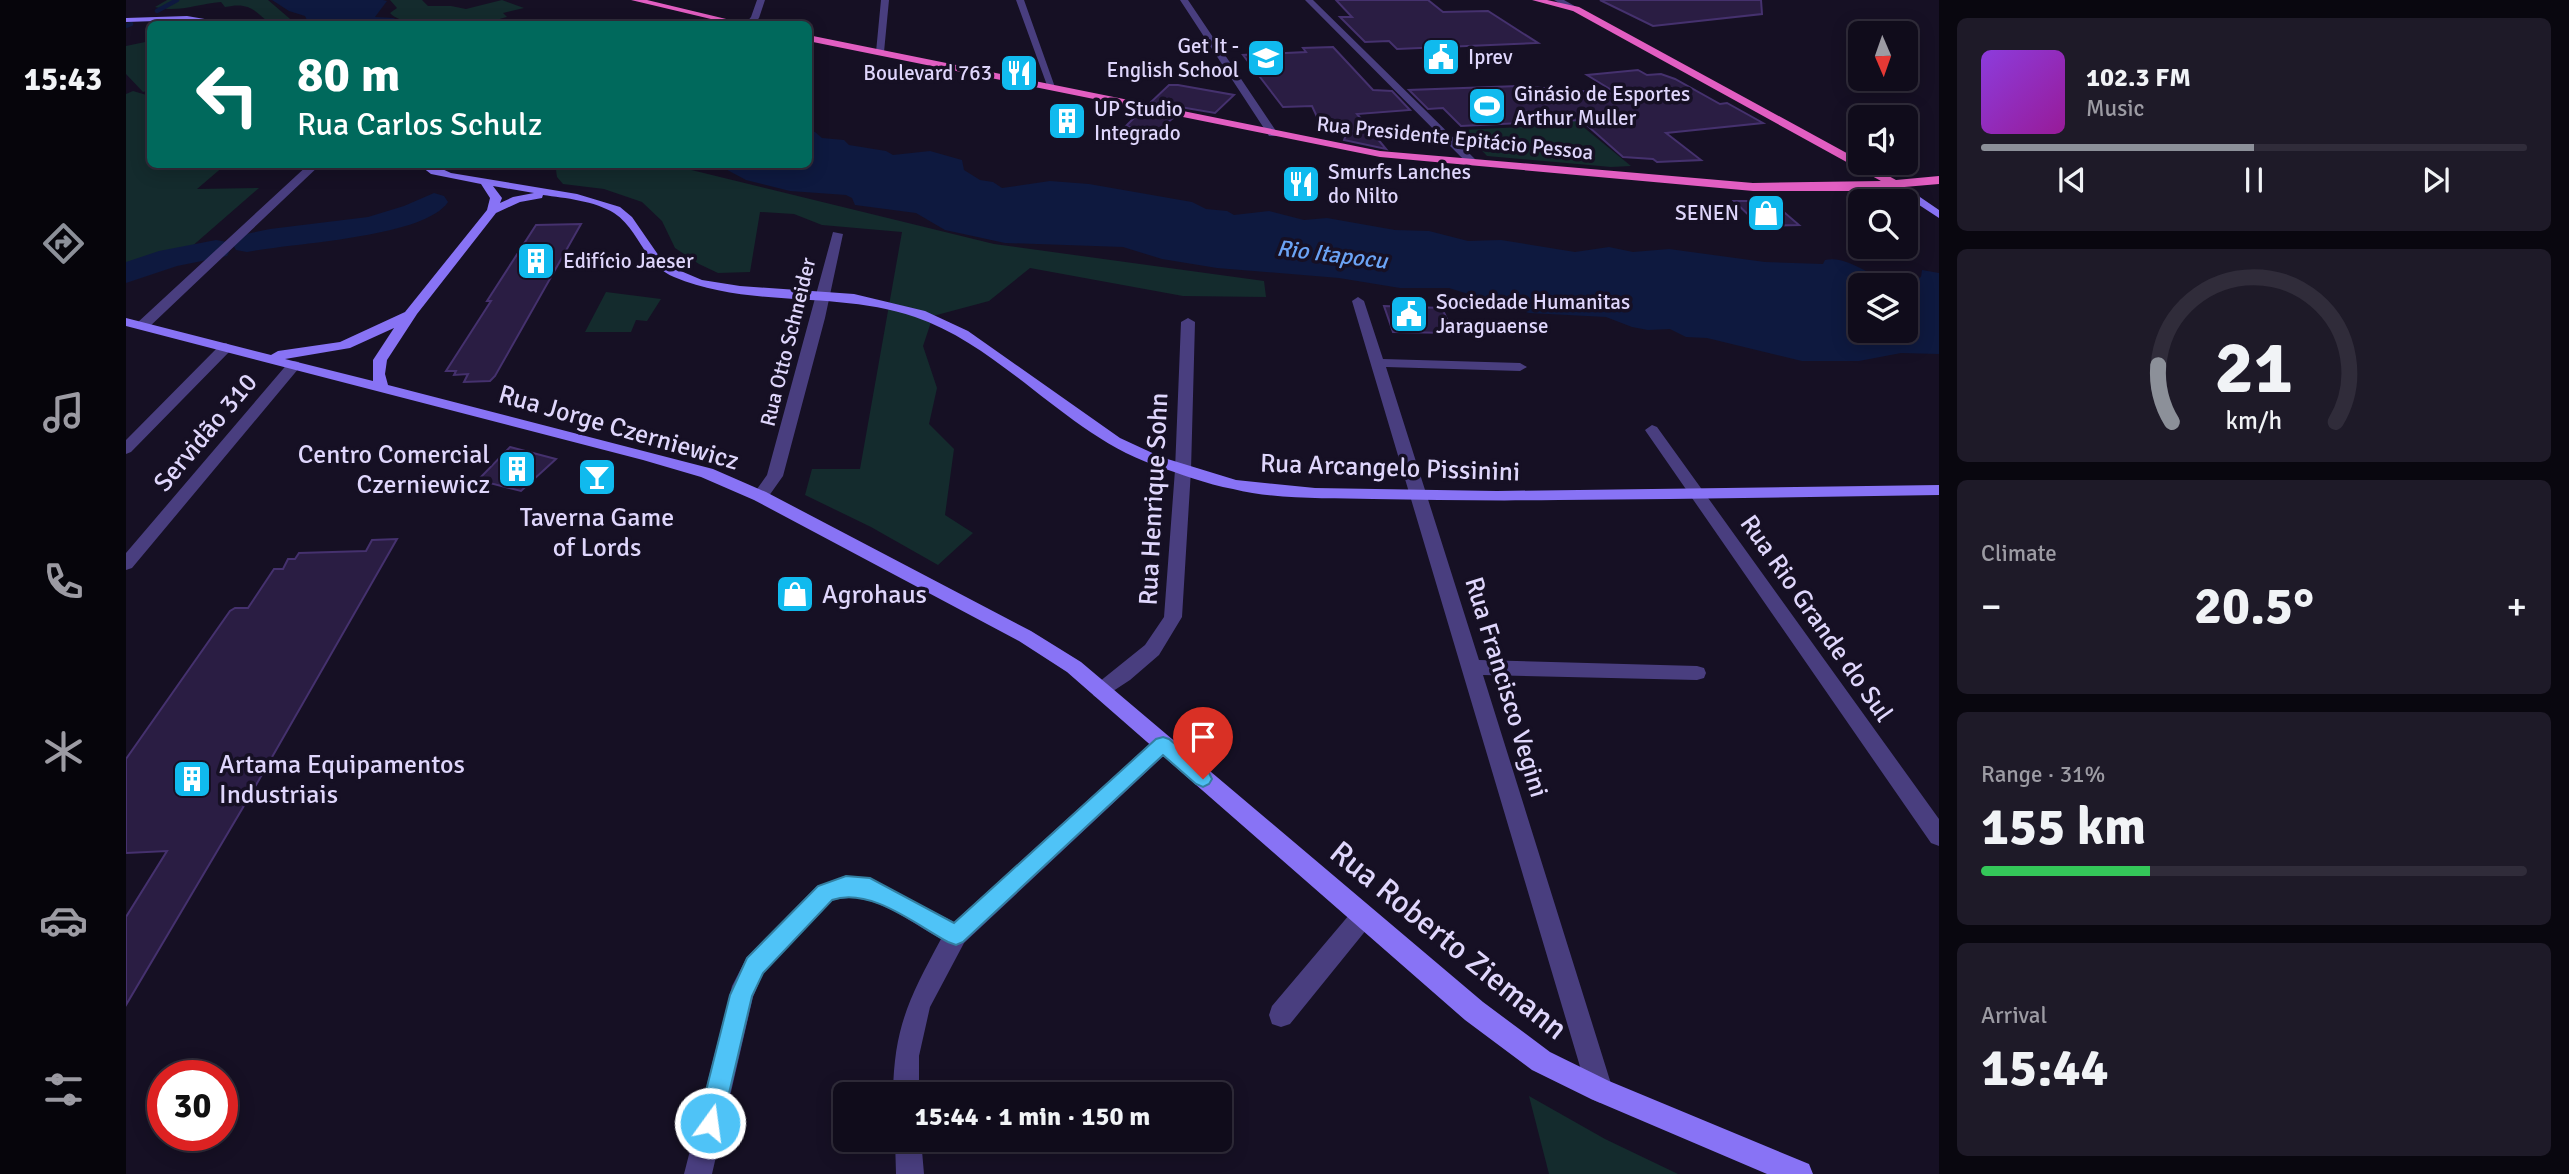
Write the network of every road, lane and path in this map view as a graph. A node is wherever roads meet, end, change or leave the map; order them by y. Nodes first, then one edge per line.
1 (635, 0) edge
2 (761, 0) edge
3 (885, 0) edge
4 (1020, 0) edge
5 (1184, 0) edge
6 (1309, 0) edge
7 (1536, 0) edge
8 (1558, 0) edge
9 (1576, 9) junction
10 (126, 20) edge
11 (208, 21) edge
12 (729, 21) edge
13 (752, 21) edge
14 (812, 39) edge
15 (880, 52) junction
16 (1053, 88) junction
17 (1273, 134) junction
18 (1473, 163) junction
19 (312, 168) edge
20 (429, 168) edge
21 (1939, 180) edge
22 (485, 182) junction
23 (1894, 184) junction
24 (562, 194) junction
25 (492, 211) junction
26 (1939, 215) edge
27 (837, 234) dead end
28 (824, 295) junction
29 (1357, 301) dead end
30 (412, 312) junction
31 (126, 322) edge
32 (1188, 322) dead end
33 (142, 326) junction
34 (226, 347) junction
35 (258, 355) junction
36 (1378, 363) junction
37 (294, 365) junction
38 (1520, 367) dead end
39 (381, 387) junction
40 (1652, 430) dead end
41 (126, 449) edge
42 (1183, 470) junction
43 (1939, 490) edge
44 (1419, 495) junction
45 (1698, 495) junction
46 (760, 496) junction
47 (126, 564) edge
48 (1471, 667) junction
49 (1697, 673) dead end
50 (1101, 691) junction
51 (1163, 744) junction
52 (1939, 836) edge
53 (1363, 916) junction
54 (956, 935) junction
55 (1281, 1015) dead end
56 (906, 1082) edge
57 (1600, 1090) junction
58 (909, 1152) edge
59 (698, 1174) edge
60 (910, 1174) edge
61 (1799, 1174) edge

1 - 12 highway
2 - 13 street
3 - 15 street
4 - 16 street
5 - 17 street
6 - 18 street
7 - 9 highway
8 - 9 street
9 - 23 highway
10 - 11 main road
14 - 15 highway, Rua Presidente Epitácio Pessoa
15 - 16 highway, Rua Presidente Epitácio Pessoa
16 - 17 highway, Rua Presidente Epitácio Pessoa
17 - 18 highway, Rua Presidente Epitácio Pessoa
18 - 23 highway, Rua Presidente Epitácio Pessoa
19 - 33 street
20 - 22 main road, Rua Arcangelo Pissinini
21 - 23 highway, Rua Presidente Epitácio Pessoa
22 - 24 main road, Rua Arcangelo Pissinini
22 - 25 main road
23 - 26 main road
24 - 25 main road
24 - 28 main road, Rua Arcangelo Pissinini
25 - 30 main road
27 - 28 street, Rua Otto Schneider
28 - 42 main road, Rua Arcangelo Pissinini
28 - 46 street, Rua Otto Schneider
29 - 36 street, Rua Francisco Vegini
30 - 35 main road
30 - 39 main road
31 - 33 main road, Rua Jorge Czerniewicz
32 - 42 street, Rua Henrique Sohn
33 - 34 main road, Rua Jorge Czerniewicz
34 - 35 main road, Rua Jorge Czerniewicz
34 - 41 street
35 - 37 main road, Rua Jorge Czerniewicz
36 - 38 street
36 - 44 street, Rua Francisco Vegini
37 - 39 main road, Rua Jorge Czerniewicz
37 - 47 street, Servidão 310
39 - 46 main road, Rua Jorge Czerniewicz
40 - 45 street, Rua Rio Grande do Sul
42 - 44 main road, Rua Arcangelo Pissinini
42 - 50 street, Rua Henrique Sohn
43 - 45 main road, Rua Arcangelo Pissinini
44 - 45 main road, Rua Arcangelo Pissinini
44 - 48 street, Rua Francisco Vegini
45 - 52 street, Rua Rio Grande do Sul
46 - 50 main road, Rua Jorge Czerniewicz
48 - 49 street
48 - 57 street, Rua Francisco Vegini
50 - 51 main road, Rua Jorge Czerniewicz
51 - 53 main road, Rua Roberto Ziemann
51 - 54 street
53 - 55 street
53 - 57 main road, Rua Roberto Ziemann
54 - 56 street
54 - 59 street
57 - 61 main road, Rua Roberto Ziemann
58 - 60 street

